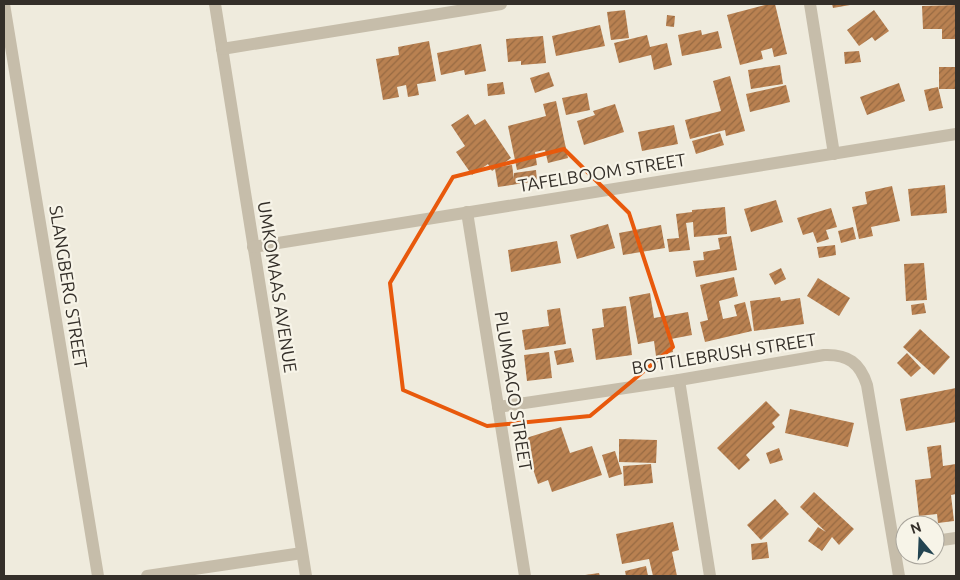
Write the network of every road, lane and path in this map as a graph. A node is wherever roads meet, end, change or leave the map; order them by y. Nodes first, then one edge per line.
1 (4, 4) edge
2 (214, 4) edge
3 (501, 4) edge
4 (810, 4) edge
5 (435, 9) edge
6 (222, 49) junction
7 (9, 77) edge
8 (956, 134) edge
9 (834, 154) junction
10 (467, 212) junction
11 (253, 246) junction
12 (679, 380) junction
13 (498, 407) junction
14 (895, 522) edge
15 (302, 553) junction
16 (98, 576) edge
17 (147, 576) edge
18 (306, 576) edge
19 (525, 576) edge
20 (710, 576) edge

1 - 7 street, SLANGBERG STREET
2 - 6 street, UMKOMAAS AVENUE
3 - 5 street
4 - 9 street
5 - 6 street
6 - 11 street, UMKOMAAS AVENUE
7 - 16 street, SLANGBERG STREET
8 - 9 street, TAFELBOOM STREET
9 - 10 street, TAFELBOOM STREET
10 - 11 street, TAFELBOOM STREET
10 - 13 street, PLUMBAGO STREET
11 - 15 street, UMKOMAAS AVENUE
12 - 13 street, BOTTLEBRUSH STREET
12 - 14 street, BOTTLEBRUSH STREET
12 - 20 street
13 - 19 street, PLUMBAGO STREET
15 - 17 street
15 - 18 street, UMKOMAAS AVENUE

